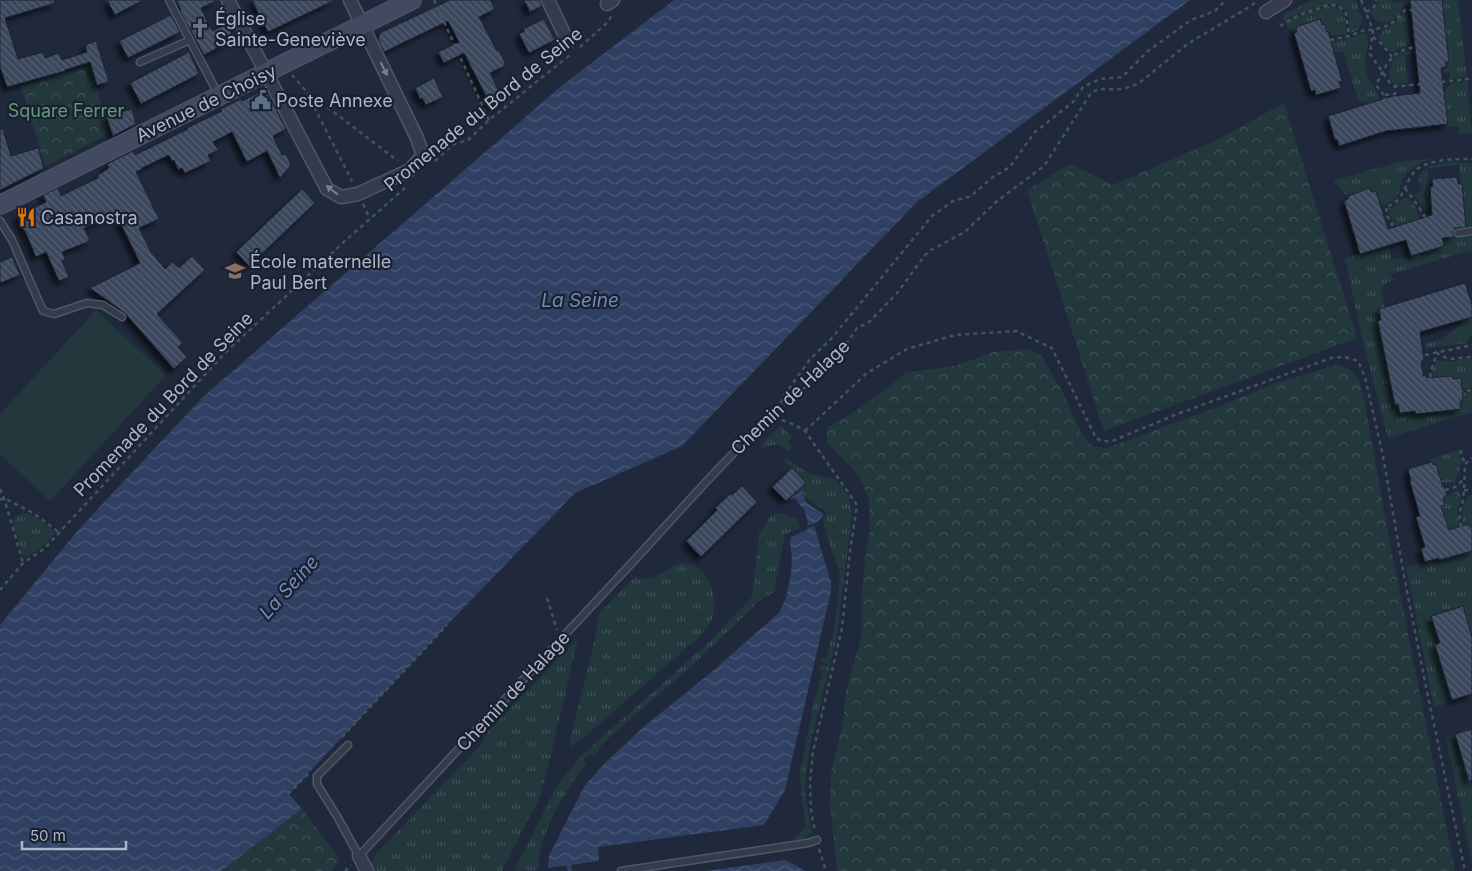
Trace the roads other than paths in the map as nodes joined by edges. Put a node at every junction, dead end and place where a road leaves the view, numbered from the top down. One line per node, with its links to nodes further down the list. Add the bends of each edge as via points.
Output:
1 (169, 0): 9 (lane)
2 (228, 0): 12 (street)
3 (350, 0): 8 (street)
4 (412, 0): 8 (main road, Avenue de Choisy)
5 (548, 0): 10 (street)
6 (1285, 0): 7 (street)
7 (1266, 12)
8 (362, 26): 12 (main road, Avenue de Choisy); 12 (street, one-way to 12, via 423,155 410,170 358,194 341,197 327,189)
9 (190, 40): 11 (lane); 13 (lane)
10 (573, 47)
11 (140, 62)
12 (266, 73): 13 (main road, Avenue de Choisy)
13 (219, 96): 14 (main road, Avenue de Choisy)
14 (0, 205)
15 (0, 221): 18 (lane, via 12,240 43,311 54,314 87,303 103,305)
16 (1472, 231): 17 (lane)
17 (1458, 233)
18 (122, 317)
19 (777, 411): 22 (lane, Chemin de Halage, via 713,473)
20 (348, 745): 22 (lane, via 317,776 317,784)
21 (817, 840): 24 (lane, via 808,844)
22 (359, 856): 23 (street)
23 (367, 871)
24 (621, 871)

